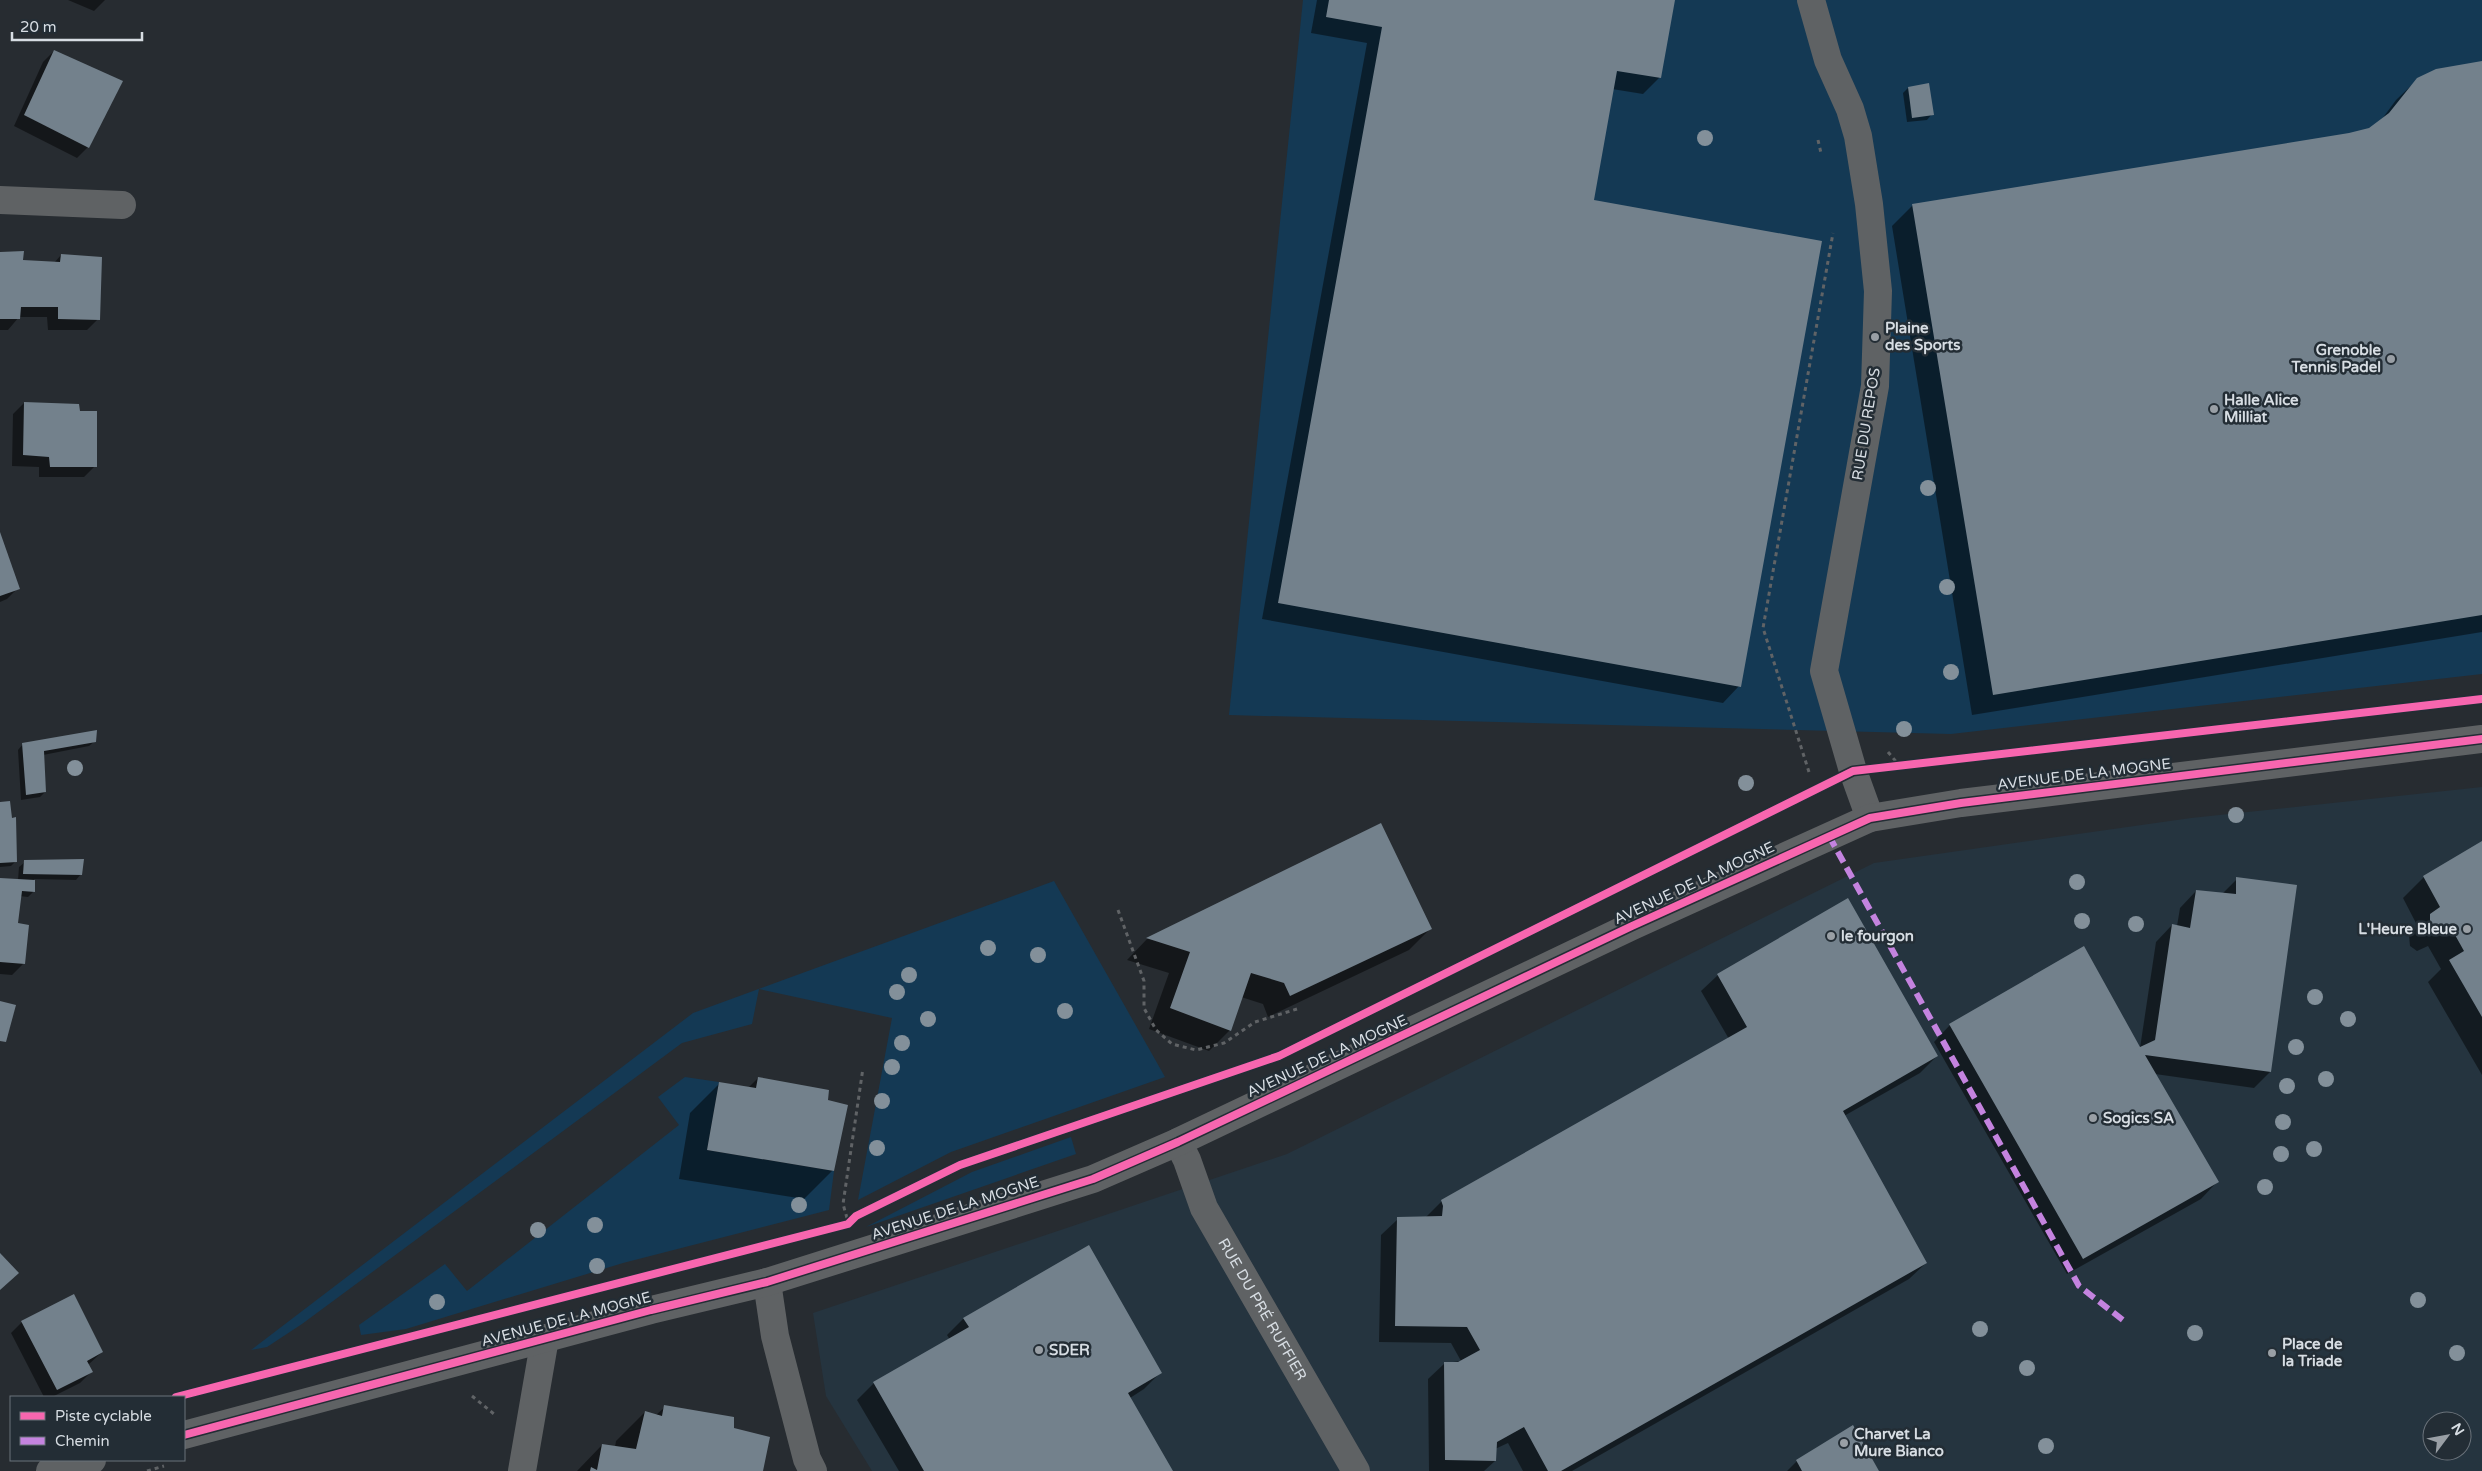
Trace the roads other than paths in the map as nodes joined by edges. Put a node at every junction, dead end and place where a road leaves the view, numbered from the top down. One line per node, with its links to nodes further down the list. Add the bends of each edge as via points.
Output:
1 (1811, 0): 5 (street, RUE DU REPOS, via 1828,60 1858,136 1878,291 1875,386 1824,672)
2 (0, 200): 3 (street)
3 (122, 205)
4 (2482, 739): 5 (street, AVENUE DE LA MOGNE, via 1961,802)
5 (1870, 818): 6 (street, AVENUE DE LA MOGNE, via 1624,930)
6 (1178, 1142): 7 (street, AVENUE DE LA MOGNE, via 1093,1179); 14 (street, RUE DU PRÉ RUFFIER, via 1204,1208)
7 (766, 1282): 8 (street, AVENUE DE LA MOGNE); 13 (street, via 775,1336 806,1459)
8 (545, 1338): 9 (street, AVENUE DE LA MOGNE); 12 (street)
9 (185, 1435)
10 (88, 1461): 11 (street)
11 (50, 1471)
12 (522, 1471)
13 (813, 1471)
14 (1356, 1471)

